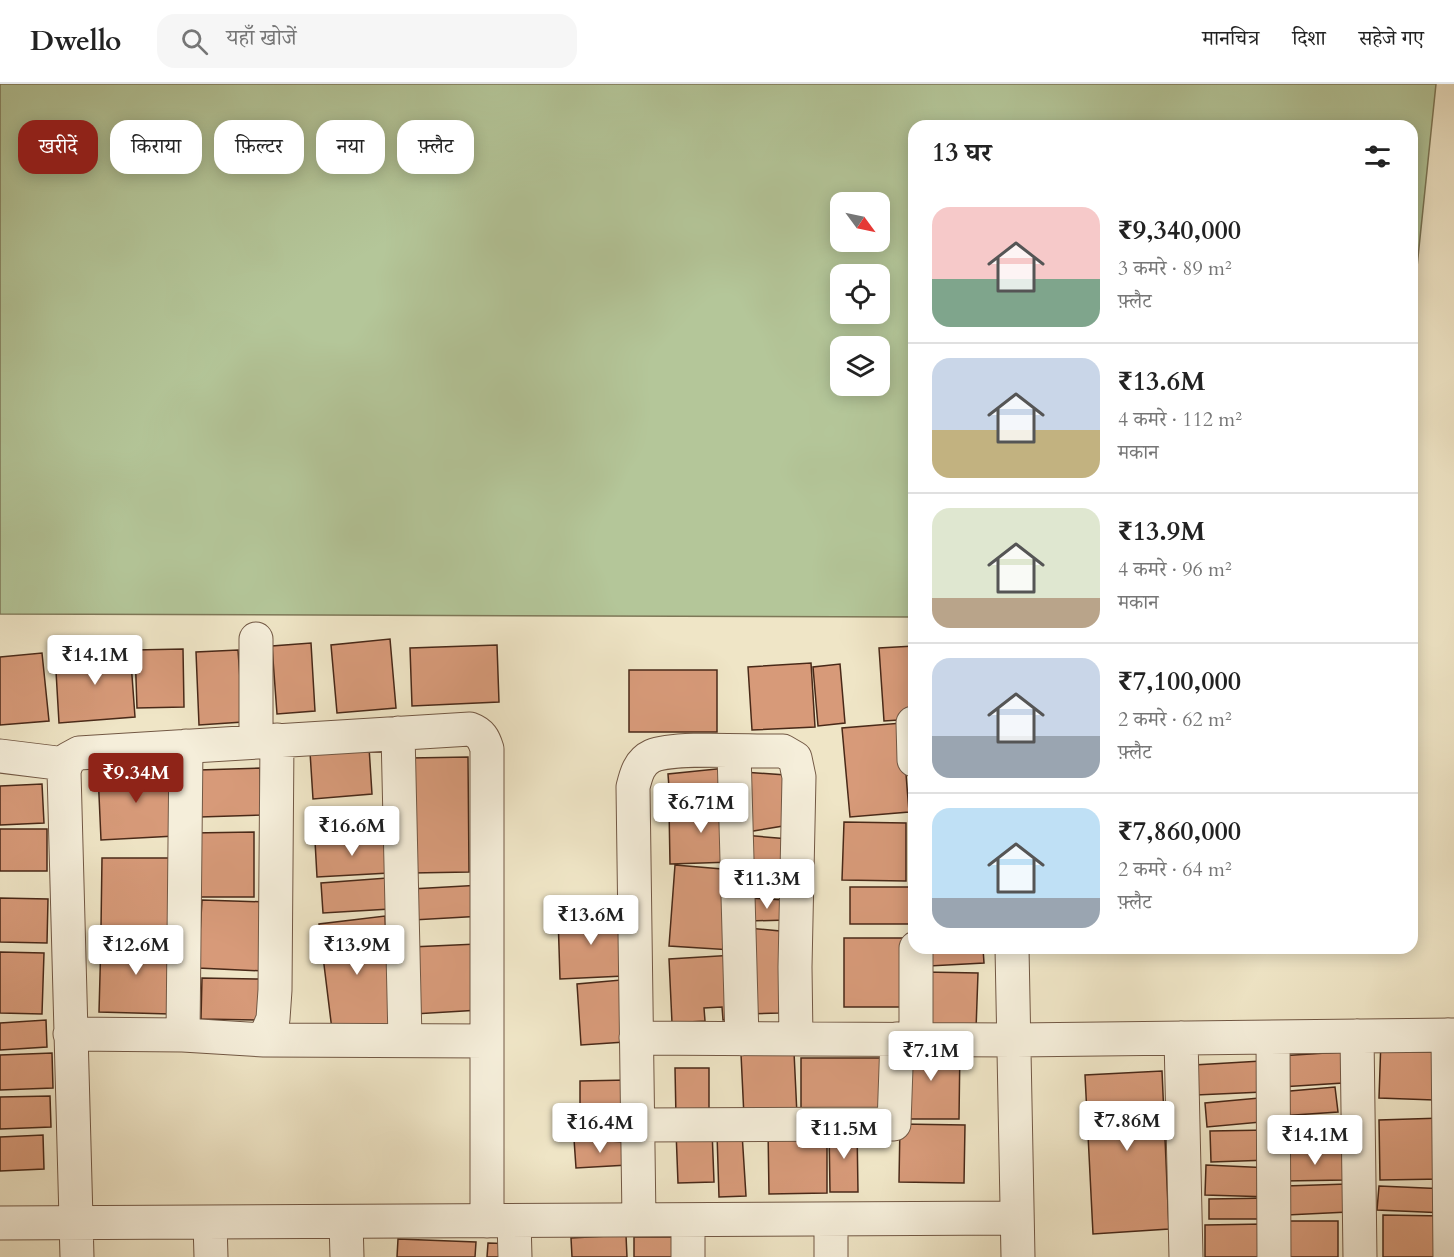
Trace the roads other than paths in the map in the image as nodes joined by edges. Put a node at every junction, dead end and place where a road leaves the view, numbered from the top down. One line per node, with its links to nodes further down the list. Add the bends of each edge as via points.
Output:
1 (256, 639): 3 (street)
2 (398, 733): 3 (street); 20 (street); 23 (street, via 470,729 478,731 487,749)
3 (266, 741): 4 (street); 19 (street, via 274,1002 273,1019)
4 (186, 746): 7 (street, via 79,753); 11 (street)
5 (734, 752): 15 (street, via 669,752 650,757 637,769 633,787); 17 (street); 18 (street, via 783,751 798,764)
6 (0, 756): 7 (street)
7 (65, 764): 10 (street)
8 (915, 954): 21 (street)
9 (1012, 954): 22 (street)
10 (70, 1034): 11 (street); 33 (street)
11 (183, 1035): 19 (street)
12 (1451, 1035): 13 (street); 44 (street)
13 (1357, 1036): 14 (street); 43 (street)
14 (1273, 1037): 16 (street); 42 (street)
15 (636, 1038): 17 (street); 24 (street)
16 (1181, 1038): 22 (street); 41 (street)
17 (742, 1039): 18 (street)
18 (796, 1039): 21 (street)
19 (264, 1040): 20 (street)
20 (405, 1040): 23 (street)
21 (907, 1040): 22 (street); 24 (street, via 894,1124)
22 (1014, 1040): 25 (street)
23 (487, 1041): 29 (street)
24 (638, 1125): 27 (street)
25 (1017, 1218): 26 (street); 40 (street)
26 (831, 1219): 28 (street); 39 (street)
27 (639, 1220): 28 (street); 29 (street)
28 (688, 1220): 38 (street)
29 (500, 1221): 30 (street); 37 (street)
30 (346, 1222): 32 (street); 36 (street)
31 (0, 1223): 33 (street)
32 (210, 1223): 33 (street); 35 (street)
33 (75, 1224): 34 (street)
34 (77, 1257)
35 (211, 1257)
36 (347, 1257)
37 (515, 1257)
38 (688, 1257)
39 (831, 1257)
40 (1018, 1257)
41 (1186, 1257)
42 (1274, 1257)
43 (1360, 1257)
44 (1450, 1257)

